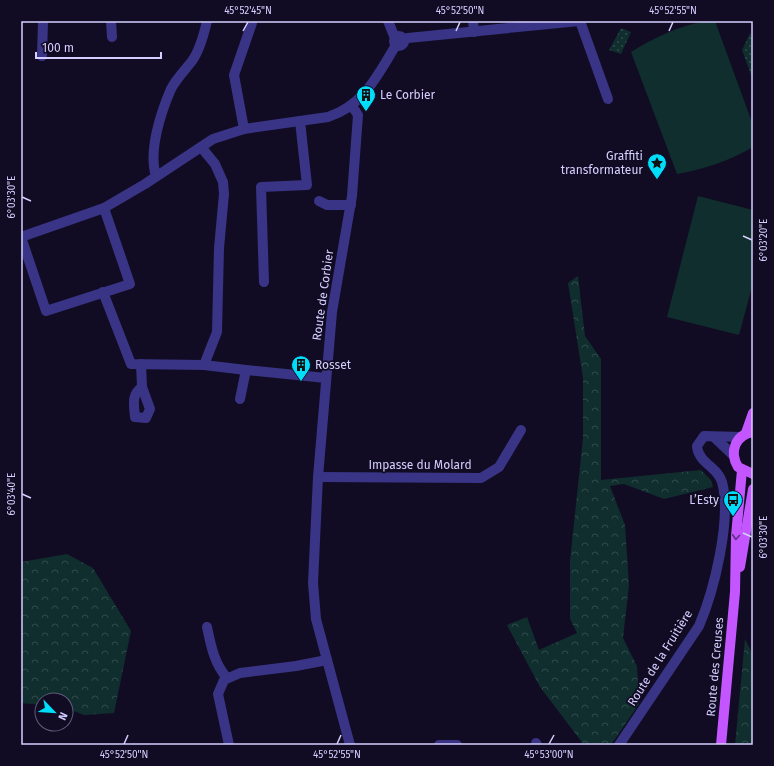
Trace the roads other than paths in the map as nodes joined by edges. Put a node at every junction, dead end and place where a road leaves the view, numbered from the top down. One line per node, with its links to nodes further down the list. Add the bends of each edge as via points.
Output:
1 (43, 21): 11 (street)
2 (111, 21): 9 (street)
3 (207, 21): 17 (street, via 204,36 193,60 172,87 163,111 152,156)
4 (388, 21): 10 (street)
5 (473, 21): 8 (street)
6 (580, 21): 8 (street); 12 (street)
7 (252, 23): 15 (street, via 234,75)
8 (474, 32): 10 (street)
9 (112, 37)
10 (398, 41): 13 (street, via 368,90)
11 (42, 56)
12 (608, 99)
13 (352, 106): 14 (street, via 328,117); 19 (street, Route de Corbier, via 358,115)
14 (300, 121): 15 (street); 22 (street, via 307,185 261,187)
15 (244, 129): 16 (street, via 224,134)
16 (201, 146): 17 (street); 25 (street, via 223,182 217,332)
17 (156, 176): 20 (street)
18 (319, 201): 19 (street, via 327,205)
19 (351, 206): 27 (street, Route de Corbier, via 332,312)
20 (104, 208): 21 (street); 23 (street, via 130,284)
21 (21, 237): 23 (street, via 46,311)
22 (264, 282)
23 (103, 292): 24 (street, via 131,364)
24 (141, 364): 25 (street); 28 (street)
25 (204, 365): 26 (street)
26 (246, 370): 27 (street); 29 (street)
27 (326, 378): 37 (street, Route de Corbier)
28 (142, 387)
29 (240, 399)
30 (753, 413): 32 (main road)
31 (521, 430): 37 (street, Impasse du Molard, via 499,467 481,478)
32 (747, 434): 33 (street, Route de la Fruitière); 34 (main road, via 734,446)
33 (714, 437): 34 (street); 47 (street, Route de la Fruitière, via 704,436 697,446 697,452 702,460 722,482 724,495 724,536 704,615)
34 (733, 455): 35 (main road)
35 (742, 470): 36 (main road); 39 (main road, Route des Creuses, one-way to 39, via 736,536)
36 (753, 474)
37 (318, 477): 41 (street, Route de Corbier, via 312,584 316,619)
38 (753, 489): 39 (main road, Route des Creuses)
39 (735, 592): 48 (main road, Route des Creuses)
40 (207, 627): 42 (street, via 213,653)
41 (327, 660): 42 (street, via 240,673); 44 (street, Route de Corbier)
42 (227, 678): 43 (street, via 218,694)
43 (229, 745)
44 (350, 745)
45 (439, 745): 46 (street)
46 (457, 745)
47 (619, 745)
48 (721, 745)

